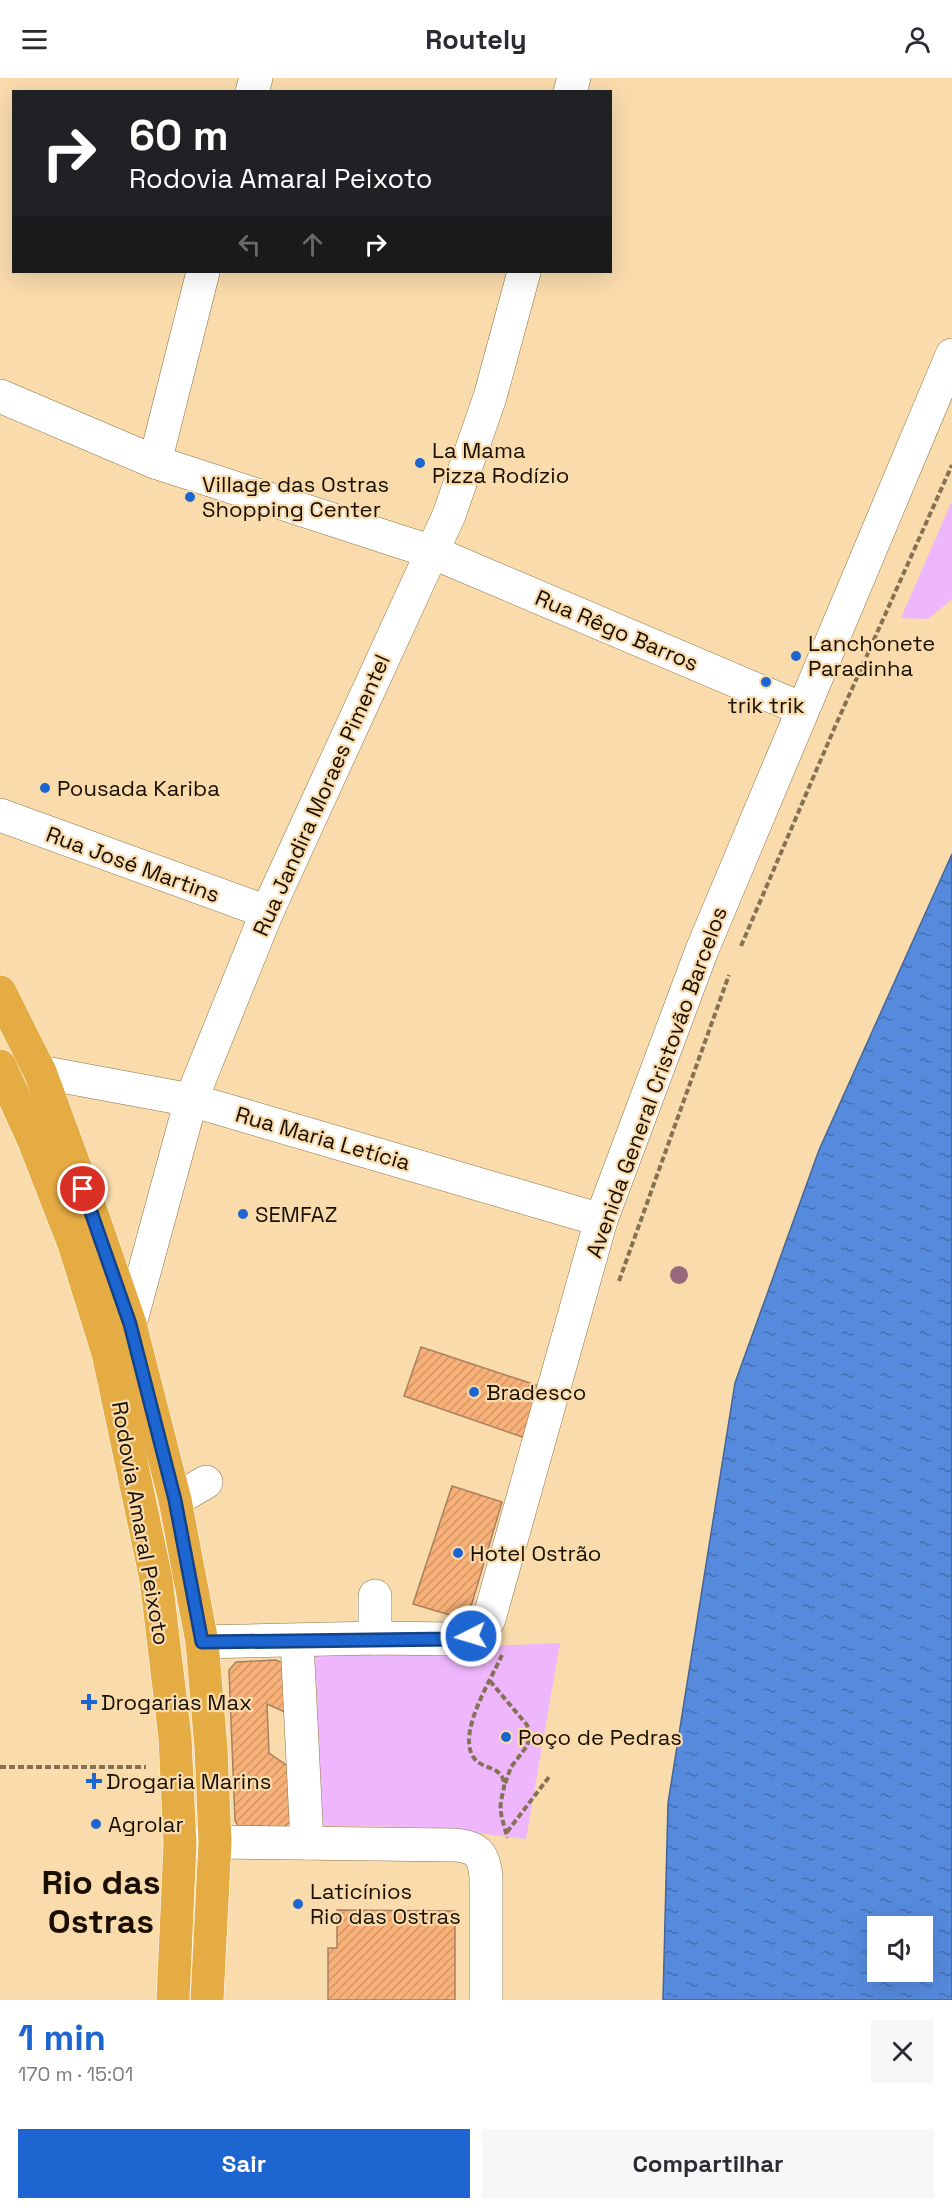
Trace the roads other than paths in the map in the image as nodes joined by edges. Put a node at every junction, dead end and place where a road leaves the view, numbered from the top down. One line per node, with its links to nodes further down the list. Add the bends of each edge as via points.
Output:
1 (202, 273): 5 (street)
2 (524, 273): 6 (street, Rua Jandira Moraes Pimentel, via 468,465)
3 (952, 355): 7 (street, Avenida General Cristovão Barcelos)
4 (0, 396): 5 (street)
5 (155, 462): 6 (street, Rua Rêgo Barros)
6 (432, 552): 7 (street, Rua Rêgo Barros); 9 (street, Rua Jandira Moraes Pimentel)
7 (802, 709): 14 (street, Avenida General Cristovão Barcelos, via 702,950)
8 (0, 815): 9 (street, Rua José Martins)
9 (267, 912): 13 (street, Rua Jandira Moraes Pimentel)
10 (0, 992): 12 (highway, Rodovia Amaral Peixoto)
11 (0, 1066): 24 (highway, Rodovia Amaral Peixoto, via 74,1244 108,1353 156,1579 175,1738)
12 (40, 1072): 13 (street, Rua Maria Letícia); 15 (highway, Rodovia Amaral Peixoto)
13 (191, 1100): 14 (street, Rua Maria Letícia); 15 (street, Rua Jandira Moraes Pimentel)
14 (601, 1220): 19 (street, Avenida General Cristovão Barcelos, via 489,1619 482,1631 471,1636)
15 (130, 1324): 17 (highway, Rodovia Amaral Peixoto)
16 (206, 1482): 17 (street)
17 (175, 1500): 21 (highway, Rodovia Amaral Peixoto)
18 (375, 1596): 19 (street)
19 (375, 1638): 20 (street, Avenida General Cristovão Barcelos)
20 (297, 1641): 21 (street, Avenida General Cristovão Barcelos); 23 (street)
21 (202, 1642): 22 (highway, Rodovia Amaral Peixoto)
22 (215, 1842): 23 (street); 24 (street); 26 (highway, Rodovia Amaral Peixoto)
23 (308, 1843): 27 (street, via 465,1845 478,1851 485,1863 486,1877)
24 (180, 1844): 25 (highway, Rodovia Amaral Peixoto)
25 (173, 2000)
26 (207, 2000)
27 (486, 2000)

